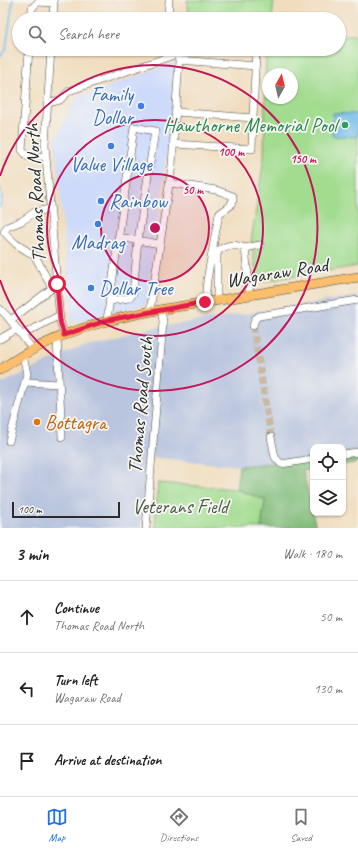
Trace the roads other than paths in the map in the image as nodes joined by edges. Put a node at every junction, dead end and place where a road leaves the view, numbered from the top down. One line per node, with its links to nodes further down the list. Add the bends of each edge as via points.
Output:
1 (168, 0): 5 (street)
2 (54, 1): 3 (street, via 38,2); 4 (street)
3 (32, 12)
4 (53, 12)
5 (168, 12)
6 (29, 56): 17 (street, via 22,150 28,157)
7 (51, 56): 13 (street, Thomas Road North)
8 (170, 56): 13 (street, via 69,91 60,100)
9 (176, 56): 14 (street)
10 (189, 56): 12 (street)
11 (256, 56): 12 (street)
12 (256, 66): 15 (street)
13 (48, 103): 17 (street, Thomas Road North)
14 (176, 112): 15 (street); 16 (street)
15 (253, 118): 16 (street, via 252,149)
16 (174, 144): 18 (street)
17 (46, 156): 19 (street, Thomas Road North)
18 (170, 183): 22 (street); 31 (street, via 216,190 233,196 230,206 219,214 206,282)
19 (50, 209): 26 (street, Thomas Road North); 26 (street, via 35,212 7,227 4,232 16,244 35,256)
20 (118, 237): 21 (street); 21 (street, via 134,127 155,131); 30 (street)
21 (138, 240): 22 (street); 30 (street, via 133,294 129,298)
22 (160, 244): 34 (street)
23 (260, 245): 24 (street)
24 (245, 248): 27 (street); 28 (street, via 237,244 219,250)
25 (358, 277): 27 (main road, Wagaraw Road)
26 (55, 286): 35 (street, Thomas Road North); 36 (street)
27 (250, 295): 28 (main road, Wagaraw Road)
28 (217, 300): 31 (main road, Wagaraw Road)
29 (358, 300): 38 (street, via 259,316 255,319)
30 (109, 301): 37 (street)
31 (205, 302): 33 (main road, Wagaraw Road)
32 (0, 309): 36 (street)
33 (161, 309): 34 (main road, Wagaraw Road); 53 (street, Thomas Road South, via 163,322)
34 (150, 311): 37 (main road, Wagaraw Road)
35 (60, 315): 39 (street); 40 (street, Thomas Road North)
36 (11, 320): 39 (street)
37 (107, 320): 40 (main road, Wagaraw Road)
38 (254, 326)
39 (19, 332): 41 (street); 42 (street)
40 (60, 336): 42 (main road, Wagaraw Road); 46 (street, Thomas Road North)
41 (0, 340)
42 (33, 350): 43 (main road, Wagaraw Road)
43 (23, 355): 44 (main road, Wagaraw Road); 45 (street, via 27,374)
44 (0, 370)
45 (25, 382): 46 (street); 49 (street)
46 (59, 384): 47 (street, Thomas Road North)
47 (62, 436)
48 (271, 437): 52 (street, via 275,457 281,464)
49 (9, 441)
50 (358, 452): 51 (street)
51 (346, 454)
52 (310, 459)
53 (146, 528)

